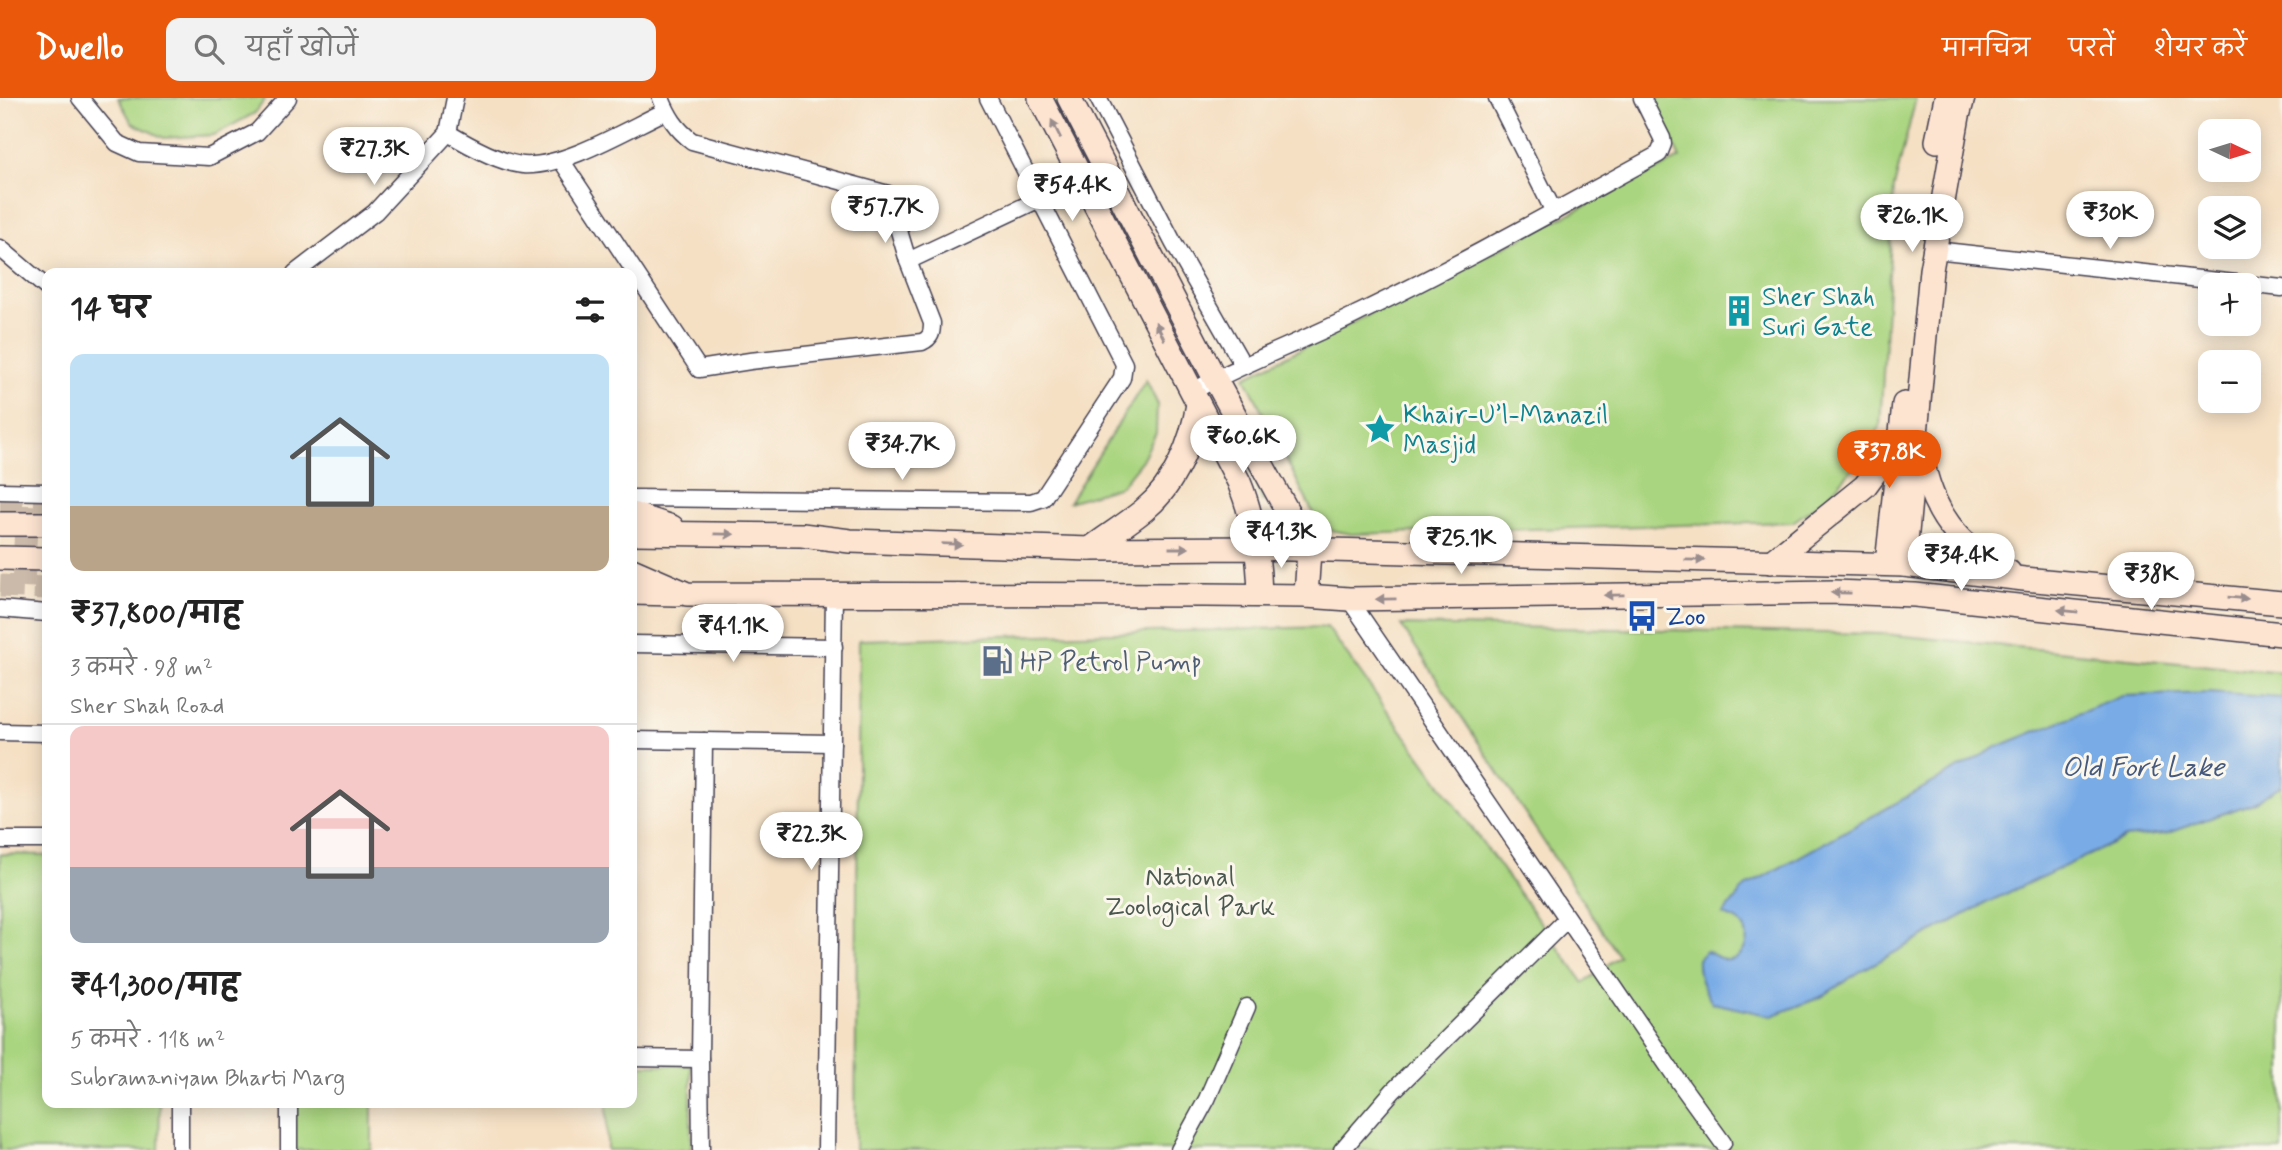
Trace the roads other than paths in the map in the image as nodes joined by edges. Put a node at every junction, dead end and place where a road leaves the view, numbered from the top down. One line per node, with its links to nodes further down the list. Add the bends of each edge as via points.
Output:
1 (80, 98): 2 (street, via 117,143 139,153 209,157 257,132)
2 (288, 98)
3 (455, 98): 13 (street)
4 (988, 98): 16 (street)
5 (1040, 98): 15 (main road, one-way to 5)
6 (1069, 98): 27 (main road)
7 (1098, 98): 26 (street)
8 (1497, 98): 17 (street)
9 (1642, 98): 17 (street, via 1662,138 1659,153)
10 (1946, 98): 30 (main road, via 1916,262)
11 (1963, 98): 19 (main road)
12 (664, 104): 14 (street); 20 (street, via 678,131 692,141 884,191 891,197)
13 (448, 133): 14 (street, via 477,150 523,165); 21 (street, via 375,212)
14 (561, 160): 22 (street)
15 (1082, 178): 16 (street); 28 (main road, one-way to 15)
16 (1039, 199): 20 (street); 33 (street, via 1124,371 1039,501)
17 (1554, 212): 26 (street, via 1358,314)
18 (1, 250): 24 (street)
19 (1934, 250): 25 (street); 29 (main road)
20 (908, 261): 23 (street, via 932,323 928,339 699,369)
21 (302, 268)
22 (632, 268)
23 (637, 275)
24 (42, 284)
25 (2282, 288)
26 (1243, 365): 27 (street)
27 (1215, 379): 28 (street); 42 (main road)
28 (1195, 398): 40 (main road, via 1248,502); 41 (main road, via 1193,435 1165,487 1146,509)
29 (1918, 420): 37 (main road); 48 (main road, via 1925,478 1952,530 1973,551)
30 (1900, 438): 37 (main road); 45 (main road, via 1865,486)
31 (0, 491): 32 (street)
32 (42, 492)
33 (637, 498)
34 (637, 516): 39 (main road)
35 (0, 524): 36 (main road)
36 (42, 524)
37 (1899, 530): 46 (main road)
38 (637, 533): 39 (main road)
39 (694, 534): 41 (main road, one-way to 41)
40 (1257, 548): 41 (main road, one-way to 40); 42 (main road); 52 (main road)
41 (1090, 549)
42 (1309, 551): 45 (main road, one-way to 45); 53 (main road)
43 (0, 558): 44 (main road)
44 (42, 559)
45 (1770, 562): 46 (main road)
46 (1896, 565): 48 (main road)
47 (637, 572): 50 (main road)
48 (2024, 579): 55 (main road, one-way to 55)
49 (637, 593): 50 (main road)
50 (687, 594): 51 (main road)
51 (834, 595): 52 (main road); 60 (street)
52 (1260, 595): 53 (main road)
53 (1306, 596): 54 (main road)
54 (1349, 599): 58 (main road, one-way to 54, via 1915,595 1834,592); 68 (street)
55 (2282, 603)
56 (0, 609): 57 (street)
57 (42, 613)
58 (2282, 634)
59 (637, 644): 60 (street)
60 (834, 647): 65 (street)
61 (0, 732): 62 (street)
62 (42, 733)
63 (637, 740): 64 (street)
64 (704, 741): 65 (street); 71 (street)
65 (832, 743): 78 (street)
66 (42, 839): 67 (street)
67 (0, 840)
68 (1567, 919): 74 (street); 80 (street, via 1393,1091)
69 (1247, 1007): 79 (street)
70 (637, 1058): 71 (street)
71 (700, 1059): 77 (street)
72 (180, 1108): 75 (street)
73 (289, 1108): 76 (street)
74 (1723, 1143)
75 (180, 1150)
76 (289, 1150)
77 (701, 1150)
78 (826, 1150)
79 (1179, 1150)
80 (1342, 1150)

